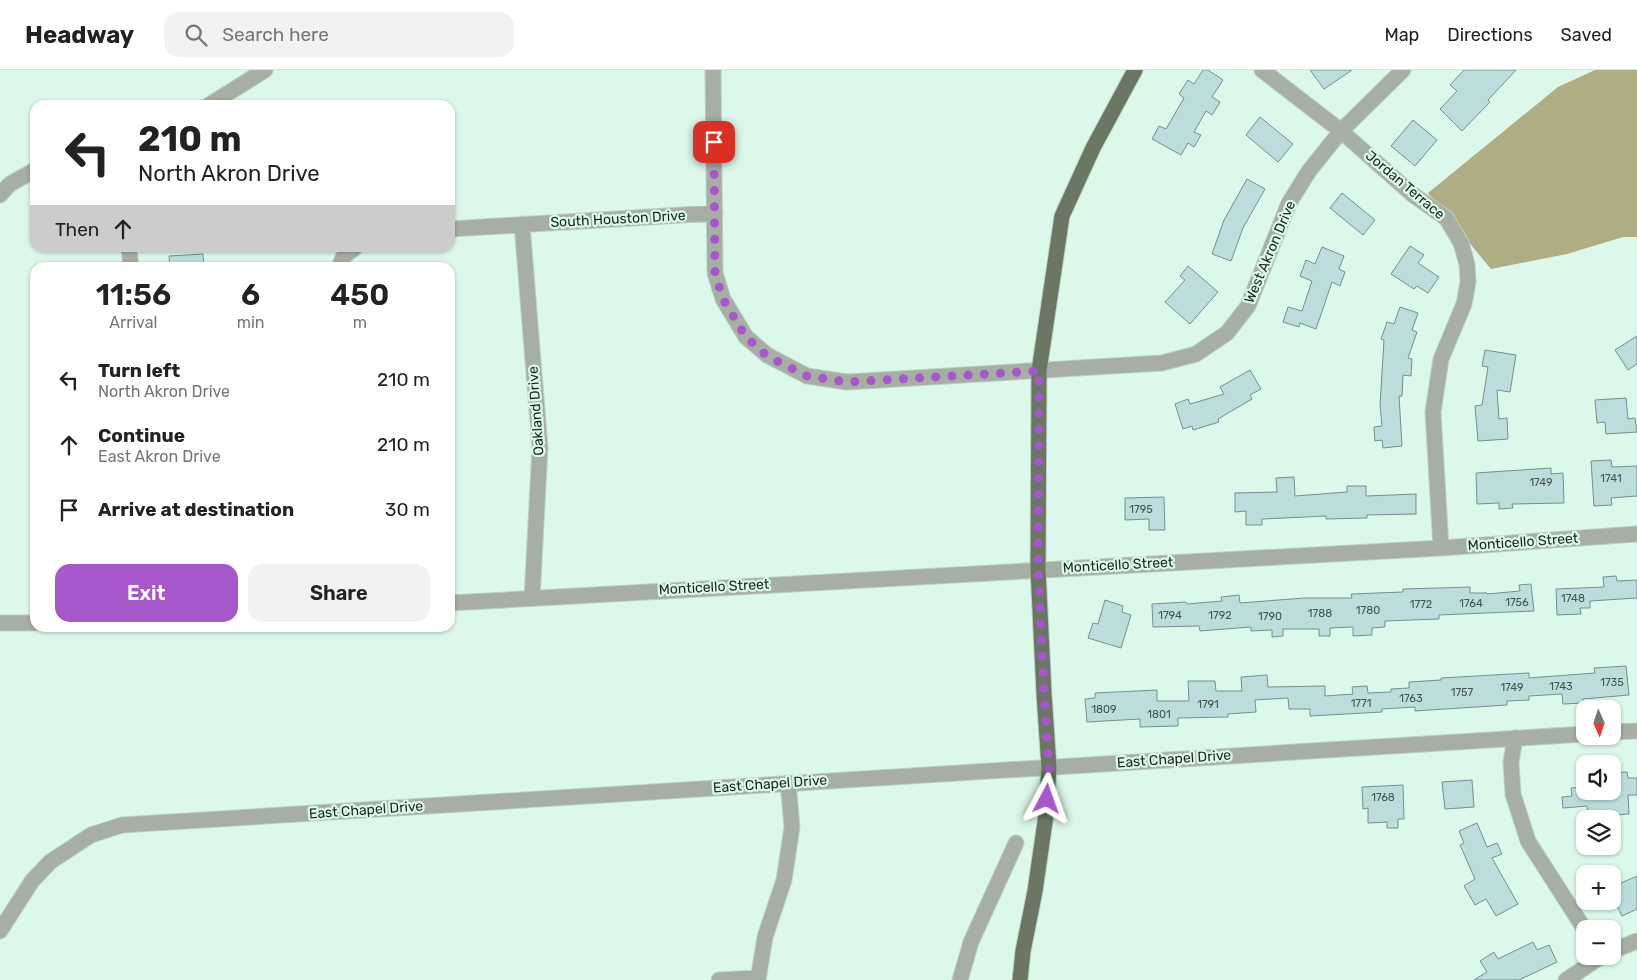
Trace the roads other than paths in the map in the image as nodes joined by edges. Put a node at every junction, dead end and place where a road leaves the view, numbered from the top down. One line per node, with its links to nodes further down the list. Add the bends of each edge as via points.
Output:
1 (265, 70): 6 (street)
2 (713, 70): 10 (street, West Akron Drive)
3 (1136, 70): 15 (main road, via 1093,148 1062,216)
4 (1262, 70): 7 (street, Jordan Terrace)
5 (1404, 70): 7 (street, West Akron Drive)
6 (216, 100)
7 (1341, 131): 15 (street, West Akron Drive, via 1309,171 1289,203 1248,306 1227,333 1196,354 1162,363); 17 (street, Jordan Terrace, via 1412,194 1446,218 1461,243 1467,264 1464,304 1441,359 1433,412)
8 (30, 173): 9 (street, via 10,184)
9 (0, 195)
10 (715, 213): 11 (street, South Houston Drive); 15 (street, West Akron Drive, via 715,273 723,299 746,337 767,356 807,376 847,382)
11 (522, 224): 12 (street, South Houston Drive); 19 (street, Oakland Drive, via 540,448)
12 (455, 229)
13 (350, 252): 14 (street)
14 (341, 262)
15 (1039, 371): 18 (main road)
16 (1637, 534): 17 (street, Monticello Street)
17 (1441, 548): 18 (street, Monticello Street)
18 (1038, 569): 19 (street, Monticello Street); 27 (main road)
19 (532, 598): 20 (street, Monticello Street)
20 (455, 602)
21 (0, 623): 22 (street)
22 (30, 623)
23 (1637, 730): 24 (street)
24 (1621, 731)
25 (1576, 735): 26 (street, East Chapel Drive)
26 (1515, 738): 27 (street, East Chapel Drive); 30 (street, via 1511,762 1513,794 1528,842)
27 (1049, 767): 28 (street, East Chapel Drive); 38 (main road, via 1046,815)
28 (788, 783): 31 (street, East Chapel Drive, via 122,825 91,835 50,862 32,881); 35 (street, via 792,827 788,854 784,880 765,937)
29 (1016, 843): 37 (street, via 971,942)
30 (1579, 920)
31 (0, 931)
32 (1637, 940): 33 (street)
33 (1621, 947)
34 (1588, 965): 39 (street)
35 (758, 979): 36 (street)
36 (720, 980)
37 (960, 980)
38 (1020, 980)
39 (1566, 980)

